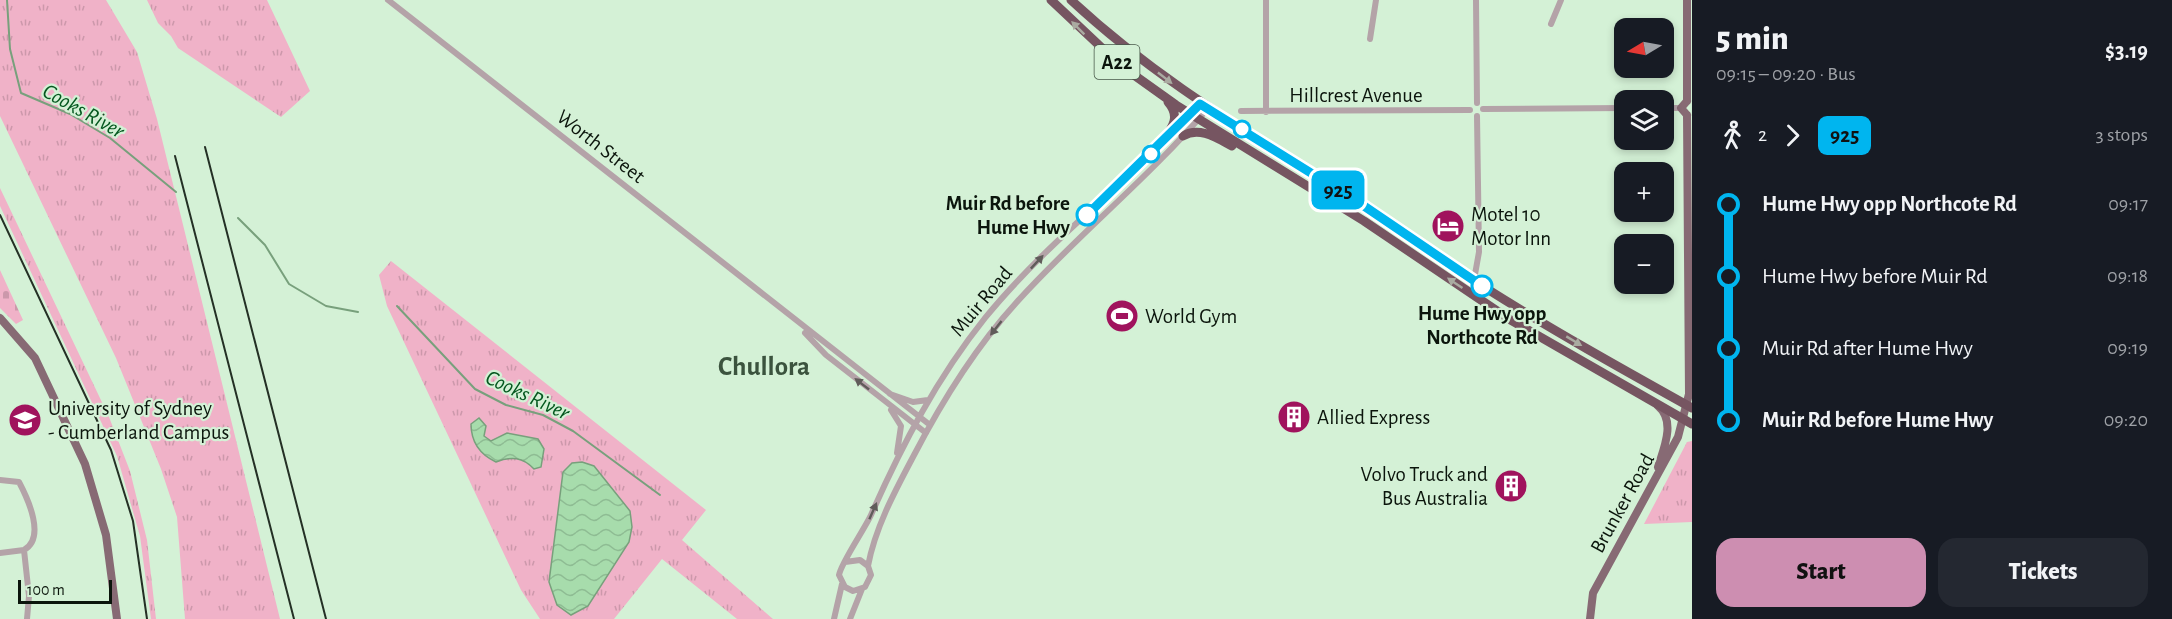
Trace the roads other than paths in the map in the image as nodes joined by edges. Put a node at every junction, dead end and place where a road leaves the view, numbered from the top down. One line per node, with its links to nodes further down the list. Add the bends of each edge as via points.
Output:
1 (388, 0): 29 (street, Worth Street)
2 (1051, 0): 12 (highway, A22, one-way to 2, via 1120,65)
3 (1071, 0): 15 (highway, A22, one-way to 15)
4 (1266, 0): 20 (street)
5 (1376, 0): 11 (street)
6 (1476, 0): 13 (street)
7 (1561, 0): 10 (street)
8 (1687, 0): 9 (main road)
9 (1689, 23): 14 (main road)
10 (1551, 24)
11 (1370, 39)
12 (1156, 91): 23 (highway, A22); 25 (highway, via 1176,116)
13 (1477, 104): 17 (street); 18 (street)
14 (1687, 104): 21 (main road)
15 (1204, 106): 23 (street, Muir Road); 27 (highway, A22)
16 (1614, 108): 18 (street)
17 (1470, 110): 20 (street, Hillcrest Avenue); 22 (street)
18 (1483, 110): 22 (street)
19 (1241, 111): 20 (street, Hillcrest Avenue)
20 (1266, 112)
21 (1690, 114): 34 (main road, Brunker Road)
22 (1477, 116): 27 (street, via 1479,252)
23 (1195, 117): 24 (street, Muir Road); 25 (street, Muir Road); 26 (highway, A22)
24 (1183, 136): 26 (highway, via 1201,132); 38 (street, Muir Road, one-way to 38, via 1015,304)
25 (1159, 146): 32 (street, Muir Road, one-way to 25, via 999,302 1048,250)
26 (1265, 159): 33 (highway, A22, one-way to 26, via 1509,319)
27 (1474, 280): 34 (highway, A22, one-way to 34)
28 (0, 318): 50 (main road, via 35,358 85,465 106,535)
29 (792, 320): 30 (street, Worth Street); 31 (street, Worth Street, one-way to 29, via 826,355)
30 (884, 392): 32 (street, via 913,402); 35 (street, Worth Street)
31 (882, 400): 37 (street, Worth Street); 40 (street, via 900,425)
32 (928, 400): 35 (street, Muir Road)
33 (1656, 404): 36 (highway, A22); 42 (main road, via 1667,417 1668,427)
34 (1689, 407): 36 (main road, Brunker Road)
35 (919, 418): 37 (street, Muir Road); 38 (street, Worth Street)
36 (1688, 421): 42 (main road, Brunker Road)
37 (915, 425): 39 (street, Worth Street); 40 (street, Muir Road)
38 (930, 425): 39 (street, Muir Road)
39 (926, 432): 46 (street, Muir Road, via 888,508)
40 (894, 462): 45 (street, Muir Road, one-way to 40, via 862,535)
41 (0, 480): 43 (street, via 19,482 26,499 36,535)
42 (1653, 484): 53 (main road, Brunker Road, via 1593,593)
43 (24, 550): 44 (street); 49 (street)
44 (0, 553)
45 (845, 562): 46 (street, via 860,560); 47 (street, via 840,571)
46 (868, 566): 48 (street, via 870,580)
47 (842, 584): 48 (street, via 853,591); 51 (street)
48 (862, 589): 52 (street)
49 (27, 619)
50 (117, 619)
51 (834, 619)
52 (850, 619)
53 (1590, 619)

